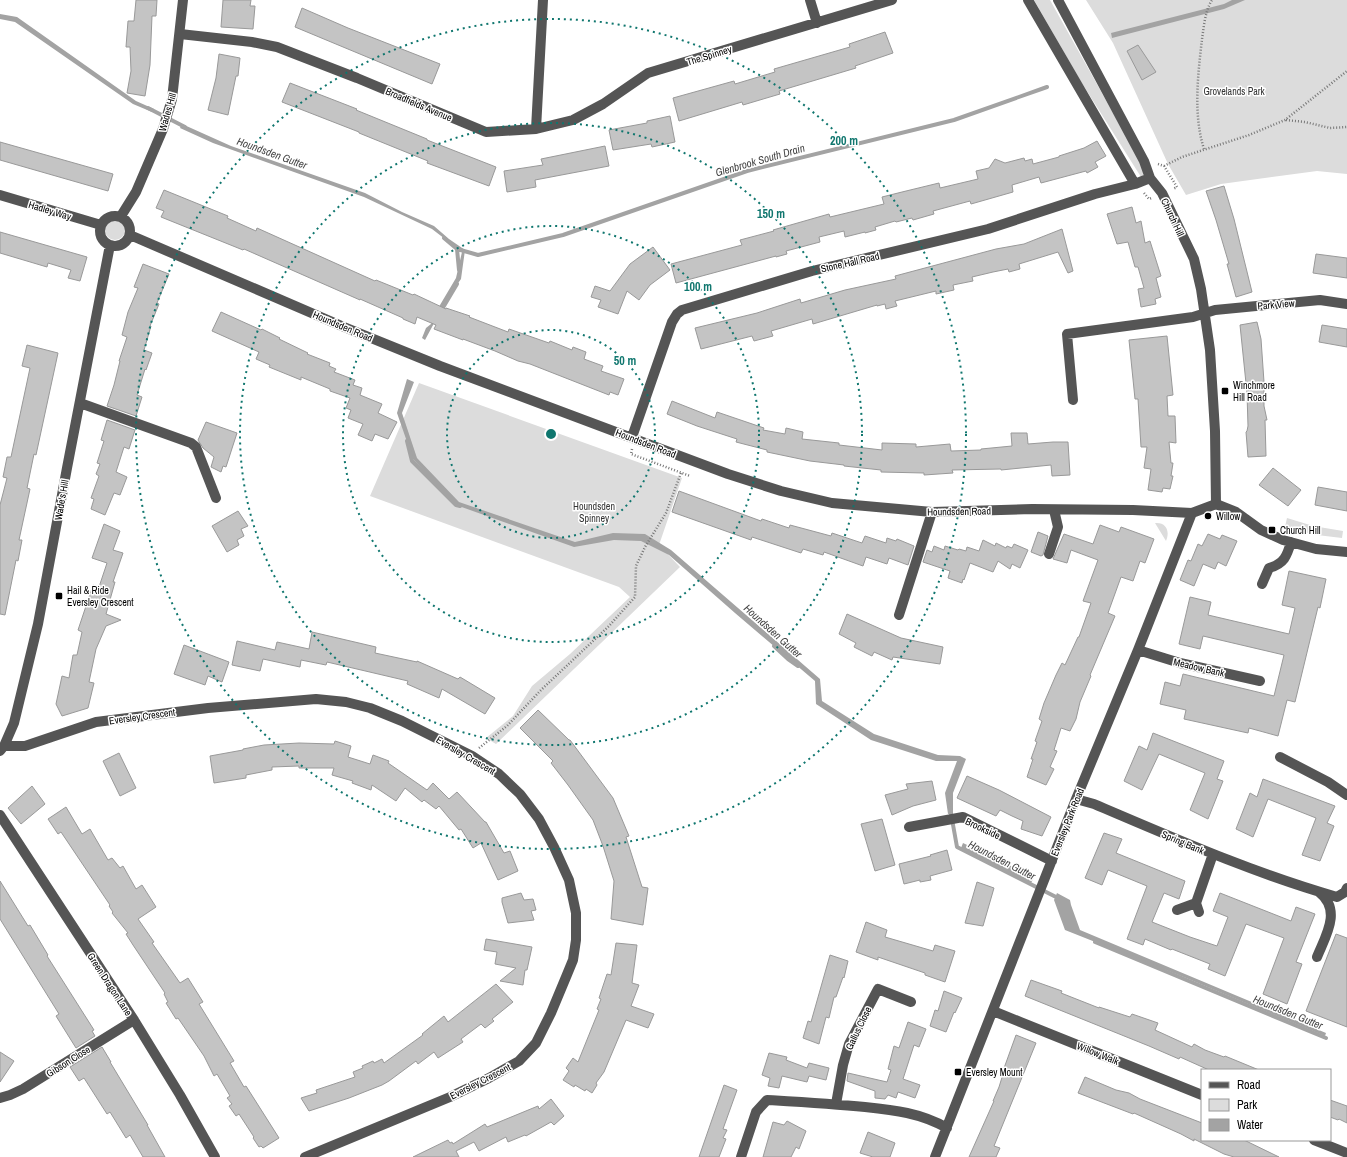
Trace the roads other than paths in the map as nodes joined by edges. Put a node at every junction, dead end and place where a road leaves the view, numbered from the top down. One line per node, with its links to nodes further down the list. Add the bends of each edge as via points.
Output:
1 (183, 0): 8 (street, Wades Hill)
2 (543, 0): 9 (street)
3 (810, 0): 7 (street)
4 (892, 0): 7 (street, The Spinney)
5 (1028, 0): 11 (street)
6 (1058, 0): 10 (street, Church Hill, via 1144,160)
7 (817, 23): 9 (street, The Spinney, via 648,73 603,104 574,120)
8 (180, 34): 9 (street, Broadfields Avenue, via 277,47 486,132); 13 (street, Wades Hill, via 172,99 163,129 136,192)
9 (536, 129)
10 (1150, 178): 11 (street, Stone Hall Road); 18 (street, Church Hill, via 1162,194 1194,259)
11 (1138, 187): 21 (street, Stone Hall Road, via 1095,194 988,229 812,271 682,310 672,322)
12 (0, 194): 14 (street, Hadley Way)
13 (121, 216): 14 (street, via 110,216); 15 (street, via 128,224)
14 (101, 225): 16 (street, via 101,237)
15 (130, 235): 16 (street, via 122,244); 21 (street, Houndsden Road, via 366,336)
16 (110, 246): 20 (street, Wade's Hill)
17 (1347, 304): 18 (street, Park View, via 1320,300)
18 (1204, 313): 19 (street, Park View, via 1193,317 1067,334); 23 (street, Church Hill, via 1210,350)
19 (1073, 400)
20 (80, 403): 22 (street, via 191,443 196,447); 34 (street, Wade's Hill, via 38,624 14,723)
21 (633, 441): 25 (street, Houndsden Road, via 781,491 832,503)
22 (216, 498)
23 (1216, 504): 26 (street); 27 (street, via 1236,512 1261,530)
24 (1054, 510): 25 (street, Houndsden Road); 26 (street, Houndsden Road); 29 (street, via 1058,527)
25 (932, 512): 31 (street)
26 (1192, 513): 32 (street, Eversley Park Road)
27 (1291, 542): 28 (street, via 1316,549); 30 (street, via 1283,562 1269,568)
28 (1347, 552)
29 (1049, 554)
30 (1262, 584)
31 (899, 615)
32 (1138, 650): 33 (street, Meadow Bank, via 1180,663); 37 (street, Eversley Park Road)
33 (1260, 681)
34 (2, 748): 56 (street, Eversley Crescent, via 25,746 96,722 208,708 316,699 346,702 402,720 472,756 499,774 520,794 539,819 569,880 576,913 576,940 573,960 536,1043 519,1061 450,1097)
35 (1280, 757): 36 (street)
36 (1347, 795)
37 (1076, 799): 40 (street, Spring Bank, via 1094,804); 41 (street, Eversley Park Road)
38 (0, 815): 48 (street, Green Dragon Lane)
39 (909, 827): 41 (street, Brookside, via 963,817)
40 (1214, 854): 43 (street, Spring Bank); 44 (street, via 1197,908)
41 (1052, 861): 47 (street, Eversley Park Road)
42 (1347, 888): 43 (street, Spring Bank, via 1337,897)
43 (1317, 891): 45 (street, via 1328,901 1331,919)
44 (1176, 910)
45 (1318, 957)
46 (911, 1002): 51 (street, Gallus Close, via 878,989 849,1044)
47 (993, 1011): 49 (street, Willow Walk); 52 (street, Eversley Park Road)
48 (134, 1020): 50 (street, Gibson Close, via 23,1089); 55 (street, Green Dragon Lane)
49 (1201, 1095)
50 (0, 1098)
51 (836, 1104): 52 (street, via 904,1112 930,1119); 57 (street, via 766,1100 756,1112)
52 (947, 1128): 58 (street, Eversley Park Road)
53 (1317, 1141): 54 (street)
54 (1347, 1153)
55 (215, 1157)
56 (305, 1157)
57 (741, 1157)
58 (935, 1157)

